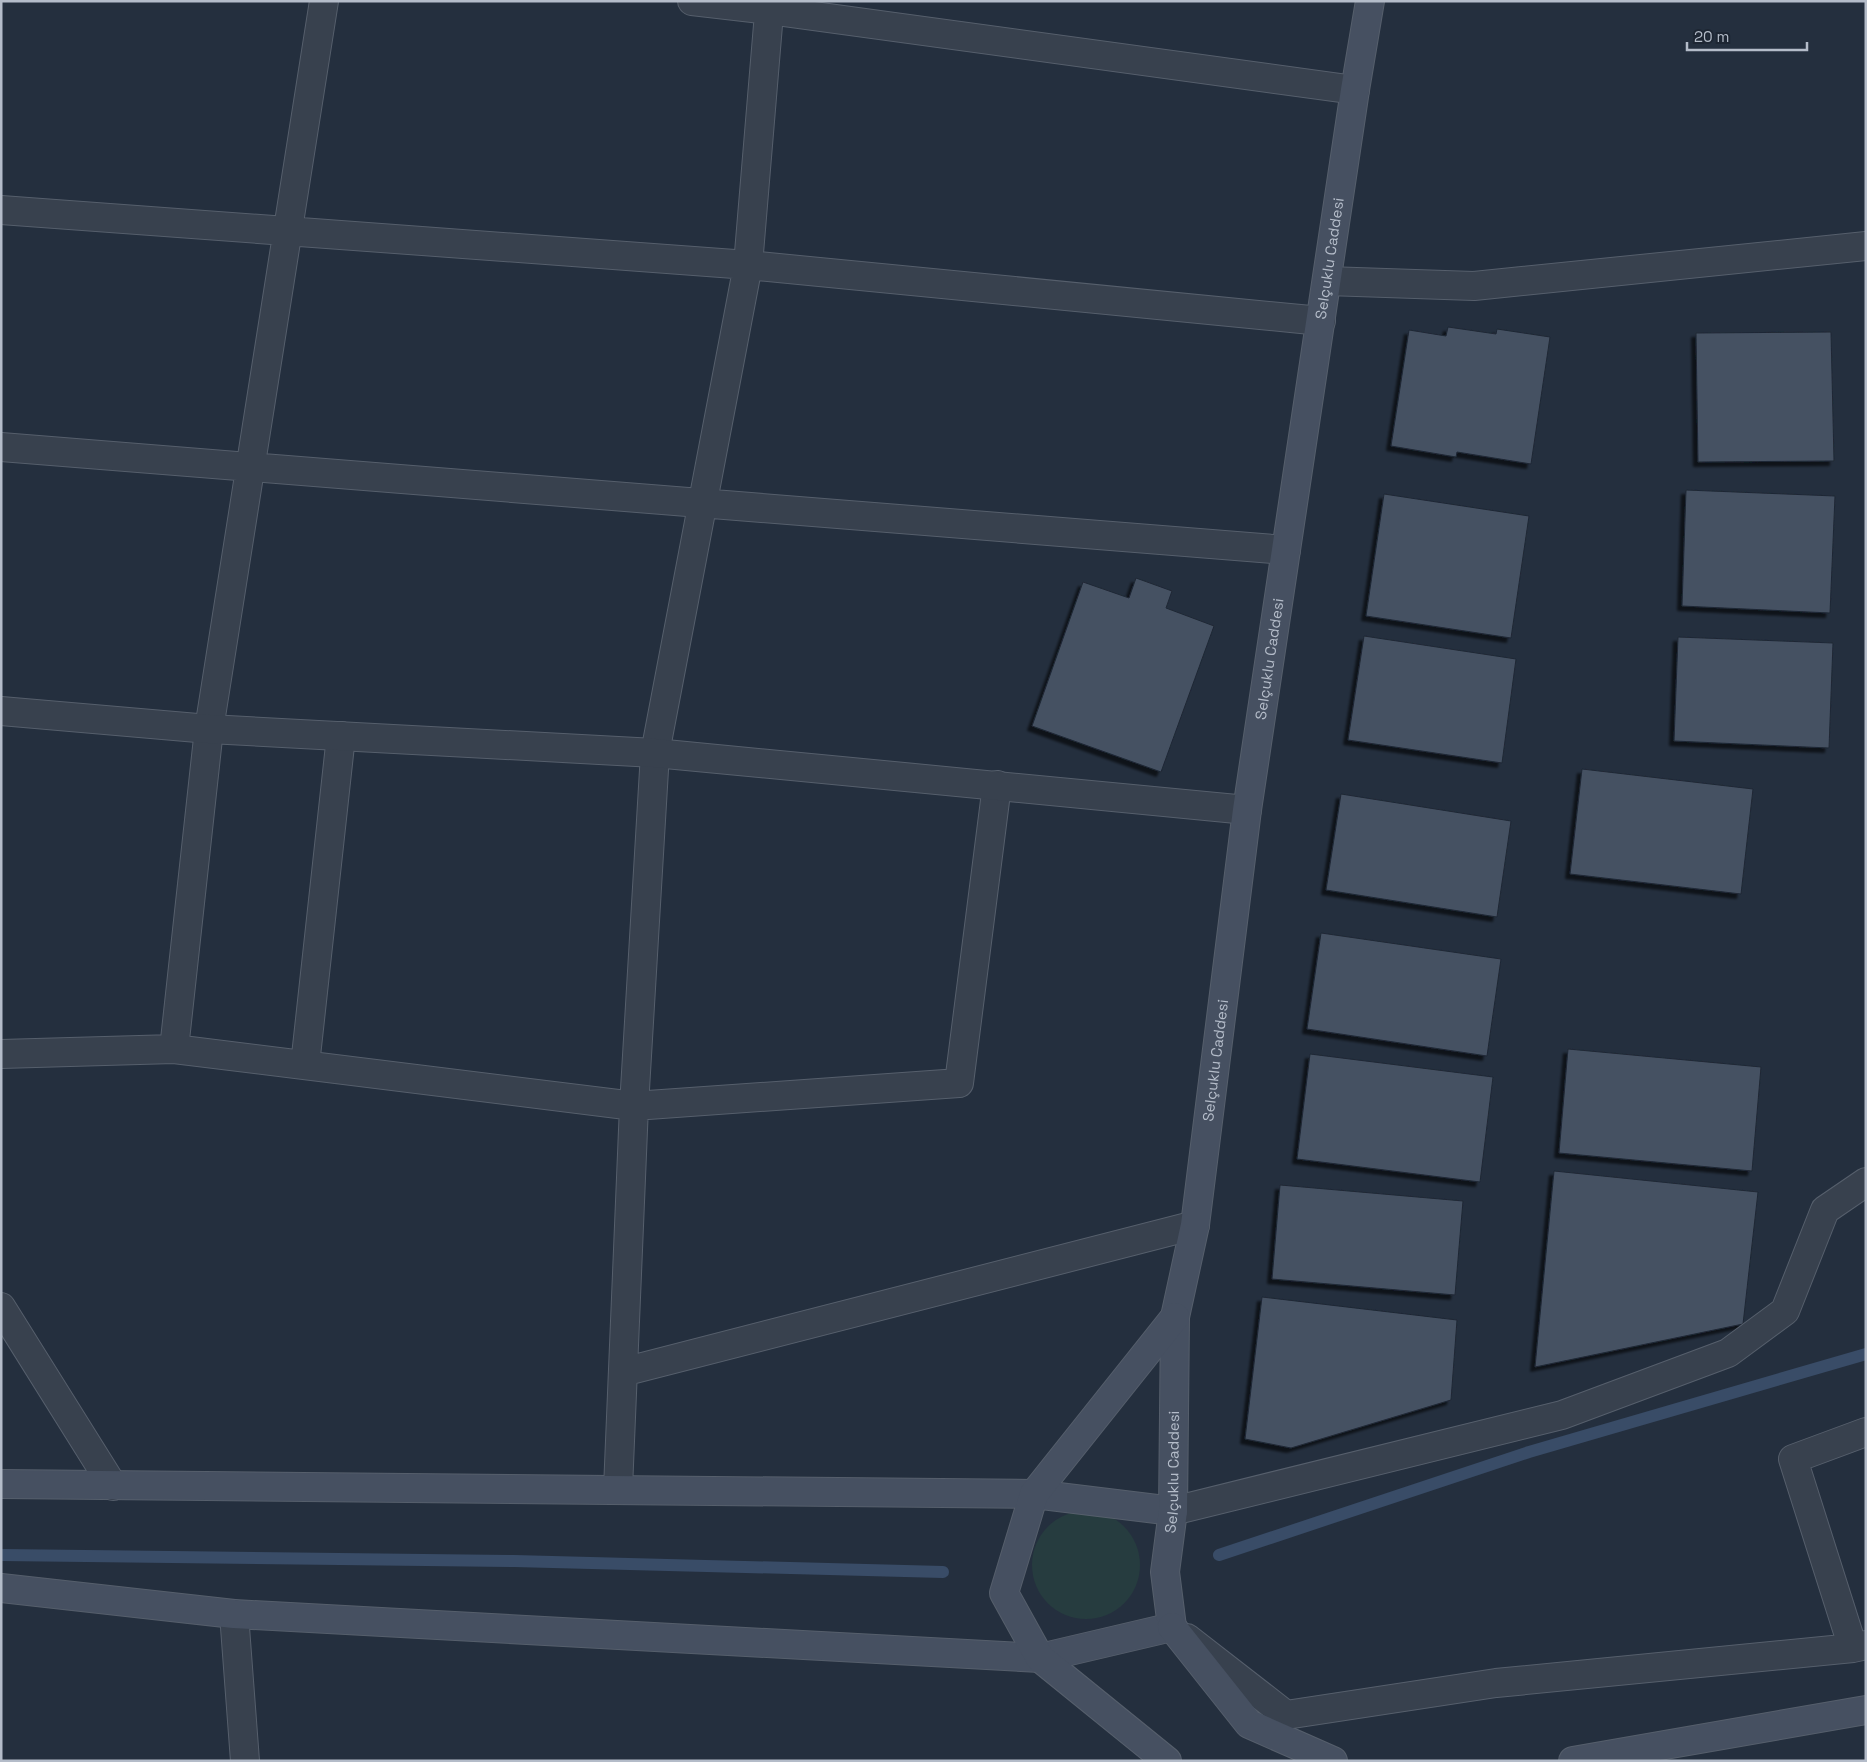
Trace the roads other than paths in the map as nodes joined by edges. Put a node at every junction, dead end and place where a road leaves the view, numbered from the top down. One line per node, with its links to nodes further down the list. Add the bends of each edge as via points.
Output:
1 (324, 1): 7 (street)
2 (692, 1): 4 (street)
3 (1370, 1): 5 (main road, Selçuklu Caddesi)
4 (770, 5): 5 (street); 9 (street)
5 (1355, 90): 10 (main road, Selçuklu Caddesi)
6 (1, 210): 7 (street)
7 (288, 231): 9 (street); 13 (street)
8 (1866, 246): 10 (street, via 1474,286)
9 (748, 265): 11 (street); 14 (street)
10 (1327, 281): 11 (main road, Selçuklu Caddesi)
11 (1321, 321): 15 (main road, Selçuklu Caddesi)
12 (1, 447): 13 (street)
13 (250, 467): 14 (street); 17 (street)
14 (702, 503): 15 (street); 19 (street)
15 (1286, 550): 21 (main road, Selçuklu Caddesi)
16 (1, 711): 17 (street)
17 (209, 729): 18 (street); 22 (street)
18 (341, 736): 19 (street); 24 (street)
19 (654, 753): 20 (street); 25 (street)
20 (997, 785): 21 (street); 25 (street, via 959,1083)
21 (1247, 810): 27 (main road, Selçuklu Caddesi)
22 (174, 1049): 23 (street); 24 (street)
23 (1, 1054)
24 (305, 1065): 25 (street)
25 (634, 1106): 30 (street)
26 (1866, 1182): 36 (street, via 1825,1210 1784,1311 1728,1353 1562,1414)
27 (1195, 1225): 29 (main road, Selçuklu Caddesi); 30 (street)
28 (1, 1307): 33 (street)
29 (1175, 1317): 35 (main road, Selçuklu Caddesi); 36 (main road, Selçuklu Caddesi)
30 (623, 1372): 34 (street)
31 (1866, 1432): 40 (street, via 1793,1459)
32 (1, 1484): 33 (main road)
33 (113, 1486): 34 (main road)
34 (618, 1489): 35 (main road)
35 (1034, 1494): 36 (main road); 41 (main road, via 1004,1593)
36 (1173, 1511): 39 (main road, Selçuklu Caddesi, via 1165,1572)
37 (1, 1588): 38 (main road)
38 (234, 1614): 41 (main road); 43 (street)
39 (1172, 1626): 40 (street, via 1286,1715 1496,1683); 41 (main road); 45 (main road, via 1249,1724)
40 (1859, 1646)
41 (1040, 1658): 44 (main road)
42 (1866, 1710): 46 (main road)
43 (245, 1761)
44 (1166, 1761)
45 (1333, 1761)
46 (1573, 1761)

